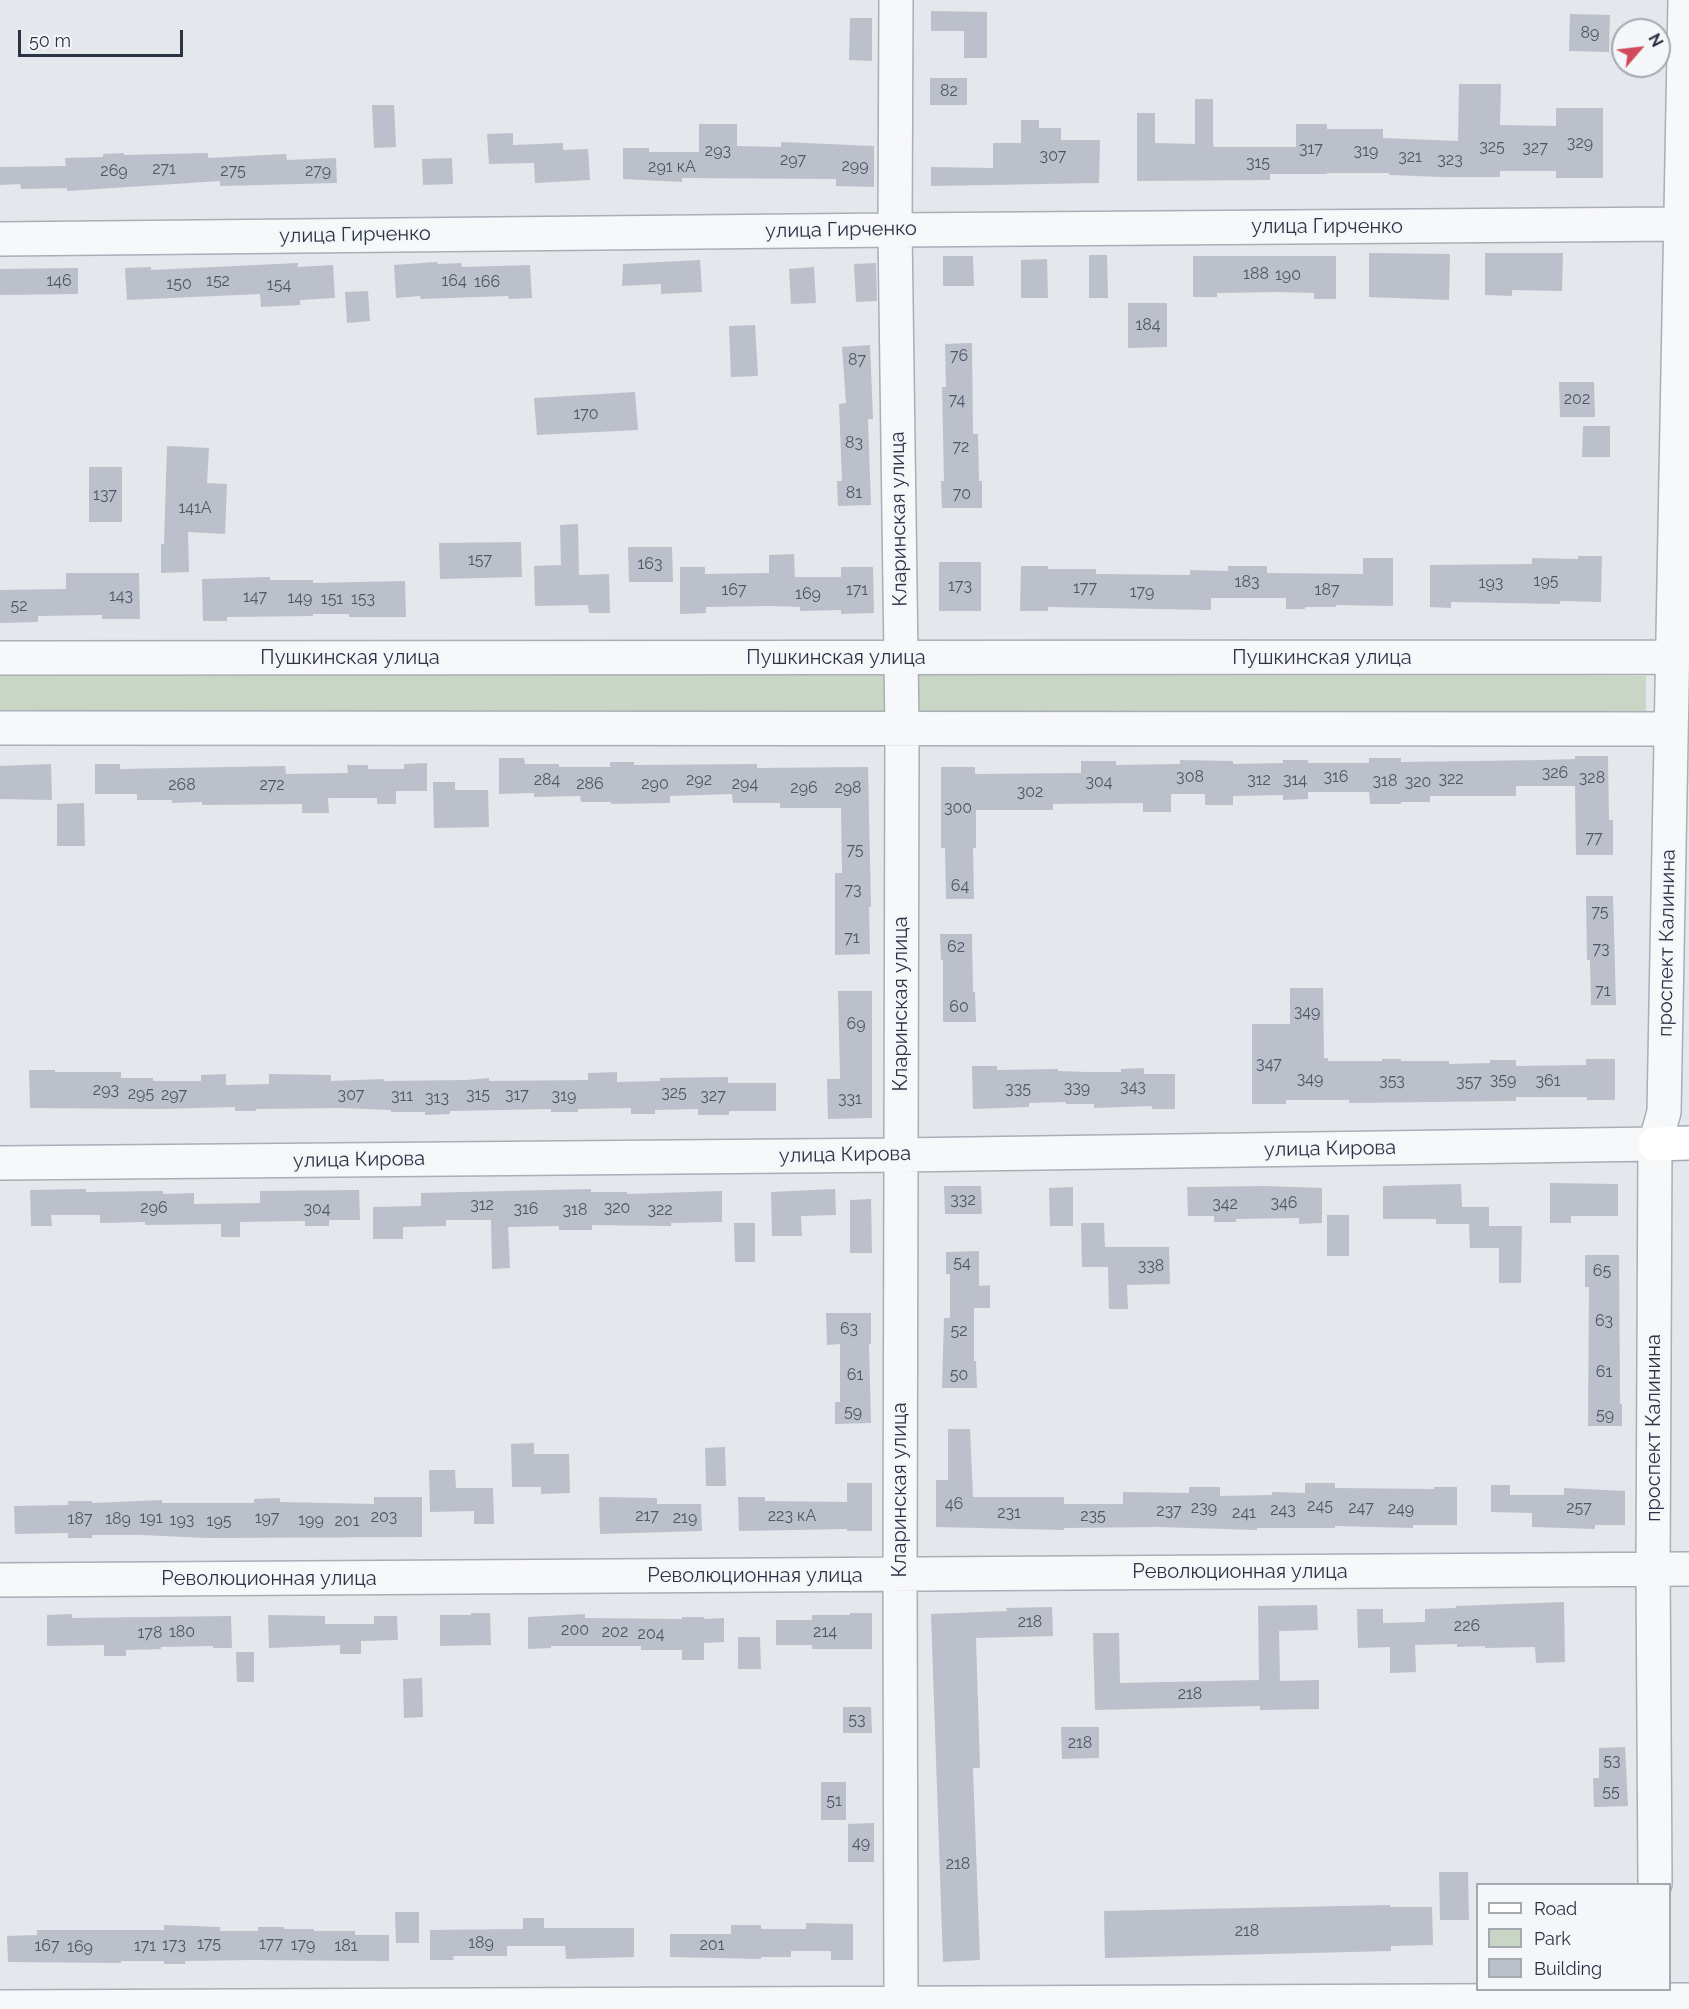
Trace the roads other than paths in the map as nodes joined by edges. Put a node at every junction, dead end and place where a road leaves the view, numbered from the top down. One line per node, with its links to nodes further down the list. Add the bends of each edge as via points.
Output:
1 (896, 0): 4 (street, Кларинская улица)
2 (1685, 0): 3 (street, проспект Калинина)
3 (1681, 224): 4 (street, улица Гирченко); 6 (street, проспект Калинина)
4 (895, 230): 5 (street, улица Гирченко); 9 (street, Кларинская улица)
5 (0, 239)
6 (1683, 347): 7 (street, проспект Калинина)
7 (1672, 657): 9 (street, Пушкинская улица); 12 (street, проспект Калинина)
8 (0, 658): 9 (street, Пушкинская улица)
9 (900, 658): 11 (street, Кларинская улица)
10 (0, 728): 11 (street)
11 (902, 729): 12 (street); 15 (street, Кларинская улица)
12 (1671, 729): 14 (street, проспект Калинина, via 1664,1112)
13 (1689, 1143): 14 (main road, улица Кирова)
14 (1655, 1144): 15 (street, улица Кирова); 17 (street, проспект Калинина)
15 (901, 1155): 16 (street, улица Кирова); 19 (street, Кларинская улица)
16 (0, 1163)
17 (1653, 1569): 18 (street, Революционная улица); 19 (street, Революционная улица); 21 (street, проспект Калинина)
18 (1689, 1569)
19 (900, 1575): 20 (street, Революционная улица); 25 (street, Кларинская улица)
20 (0, 1580)
21 (1655, 1883)
22 (1656, 2000): 23 (street); 25 (street)
23 (1689, 2000)
24 (0, 2007): 25 (street)
25 (901, 2007)

